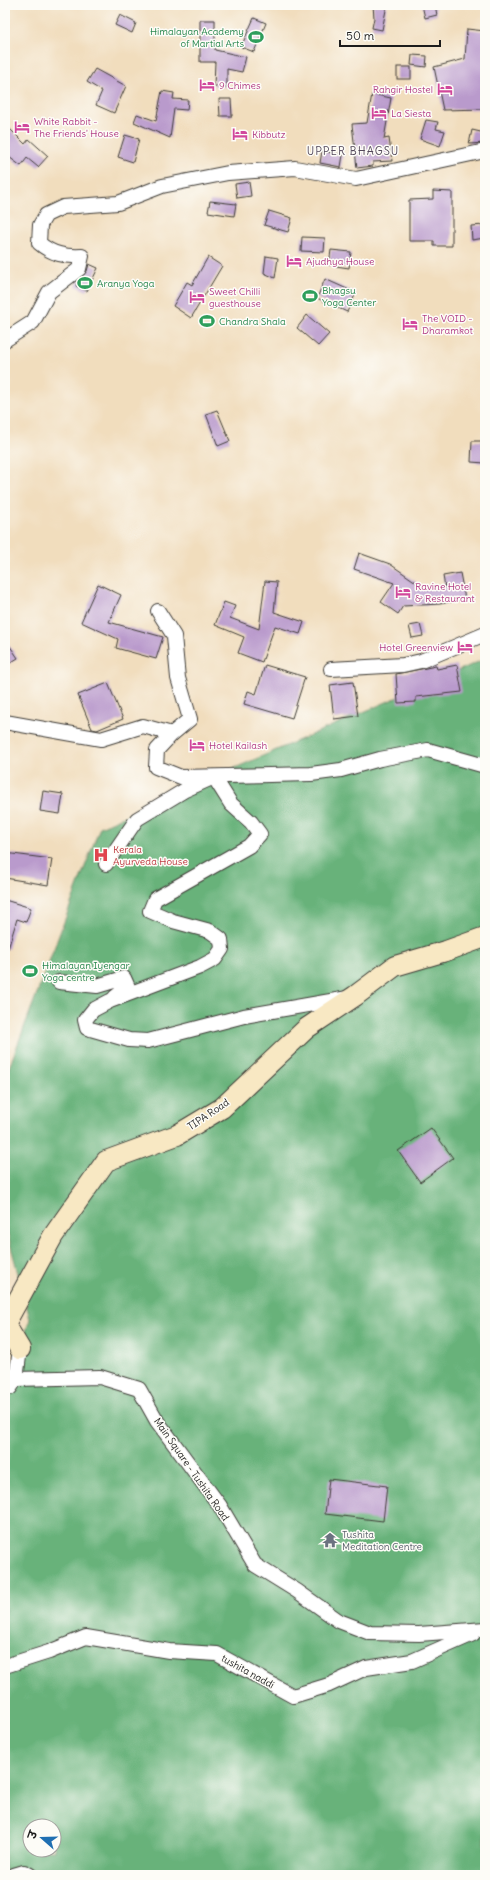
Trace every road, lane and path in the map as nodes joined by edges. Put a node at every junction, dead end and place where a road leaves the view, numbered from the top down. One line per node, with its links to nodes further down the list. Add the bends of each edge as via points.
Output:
1 (485, 151): 2 (street, via 356,180 295,168 228,173 162,186 118,203 63,207 43,220 39,243 47,250 67,257 82,256 79,269 49,292 33,322)
2 (5, 340)
3 (158, 611): 7 (street, via 174,636 178,678 190,719)
4 (485, 634): 5 (street, via 403,665)
5 (331, 668)
6 (5, 722): 7 (street, via 101,739 142,726)
7 (172, 734): 9 (street, via 157,750 156,767 181,777)
8 (485, 766): 9 (street, via 428,750 341,770 311,774)
9 (214, 777): 10 (street, via 185,790 137,819); 14 (street, via 231,804 260,834 249,846 155,899 150,910 173,921 210,931 221,939 222,950 215,959 200,967)
10 (106, 864)
11 (485, 937): 13 (street, TIPA Road, via 395,966)
12 (60, 982): 14 (street, via 97,986 124,978 128,987)
13 (355, 996): 14 (street, via 244,1016 148,1041 129,1040 87,1028 85,1020 93,1010); 15 (street, TIPA Road, via 307,1028 222,1108 176,1135 106,1161 53,1236)
14 (110, 1001)
15 (5, 1324): 16 (street, TIPA Road)
16 (20, 1349): 17 (street)
17 (16, 1379): 18 (street, via 10,1388); 19 (street, Main Square - Tushita Road, via 100,1377 139,1389 157,1421 220,1506 254,1565 339,1621 370,1633 419,1634)
18 (5, 1389)
19 (484, 1629): 20 (street, tushita naddi, via 412,1661 366,1668 329,1685 293,1696 217,1654 169,1651 86,1637)
20 (5, 1666)
21 (14, 1875): 22 (street, via 24,1872)
22 (30, 1875)

